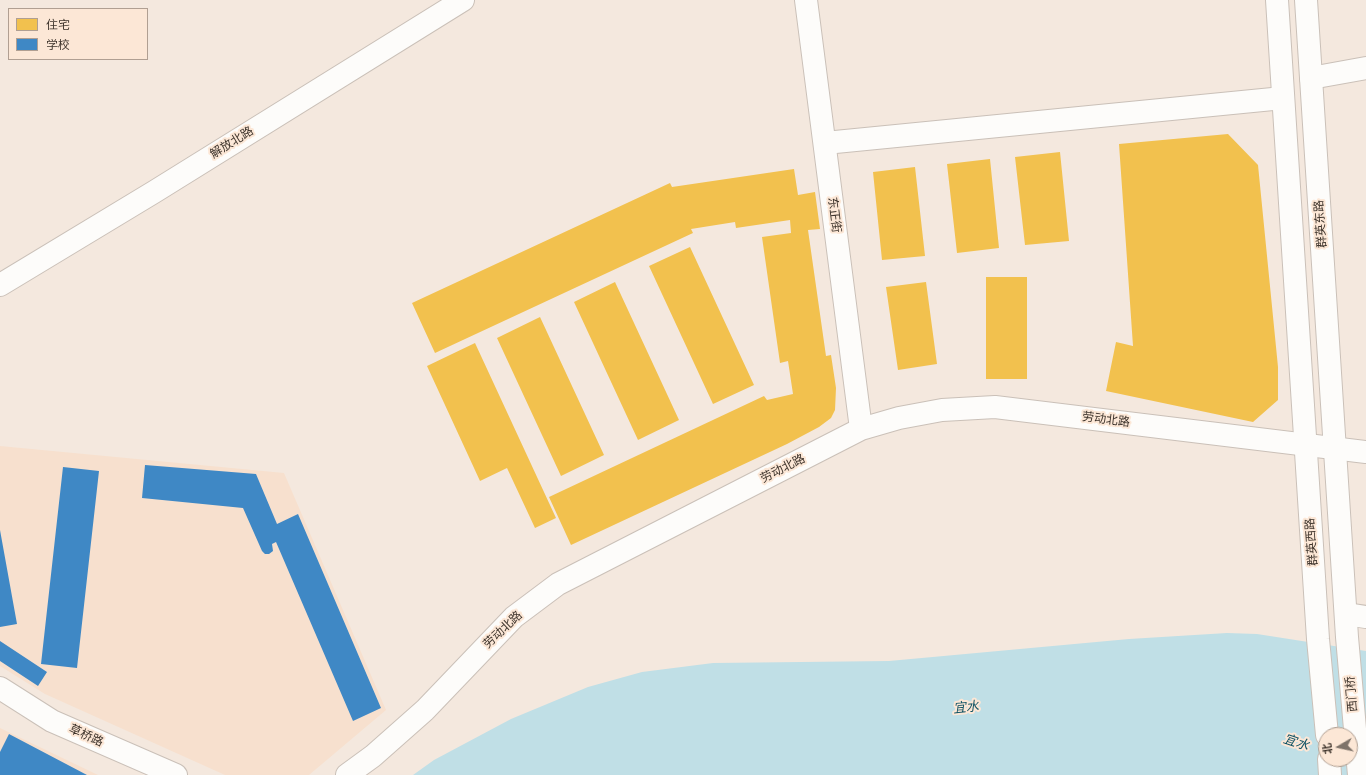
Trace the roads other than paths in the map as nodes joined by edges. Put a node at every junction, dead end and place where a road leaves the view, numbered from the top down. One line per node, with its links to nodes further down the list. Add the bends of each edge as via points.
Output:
1 (464, 0): 9 (street, 解放北路)
2 (806, 0): 8 (street, 东正街)
3 (1277, 0): 7 (street)
4 (1306, 0): 6 (street, 群英东路)
5 (1366, 68): 6 (street)
6 (1311, 78): 12 (street, 群英东路)
7 (1283, 98): 8 (street); 11 (street)
8 (825, 143): 10 (street, 东正街)
9 (0, 285)
10 (861, 429): 11 (street, 劳动北路, via 899,418 942,410 995,407); 18 (street, 劳动北路, via 558,584 514,617 425,710 373,756)
11 (1306, 444): 12 (street, 劳动北路); 16 (street, 群英西路)
12 (1335, 448): 13 (street, 劳动北路); 14 (street)
13 (1366, 452)
14 (1356, 615): 19 (street, 西门桥, via 1347,637)
15 (0, 688): 17 (street, 草桥路, via 52,721)
16 (1326, 727)
17 (176, 775)
18 (347, 775)
19 (1359, 775)

